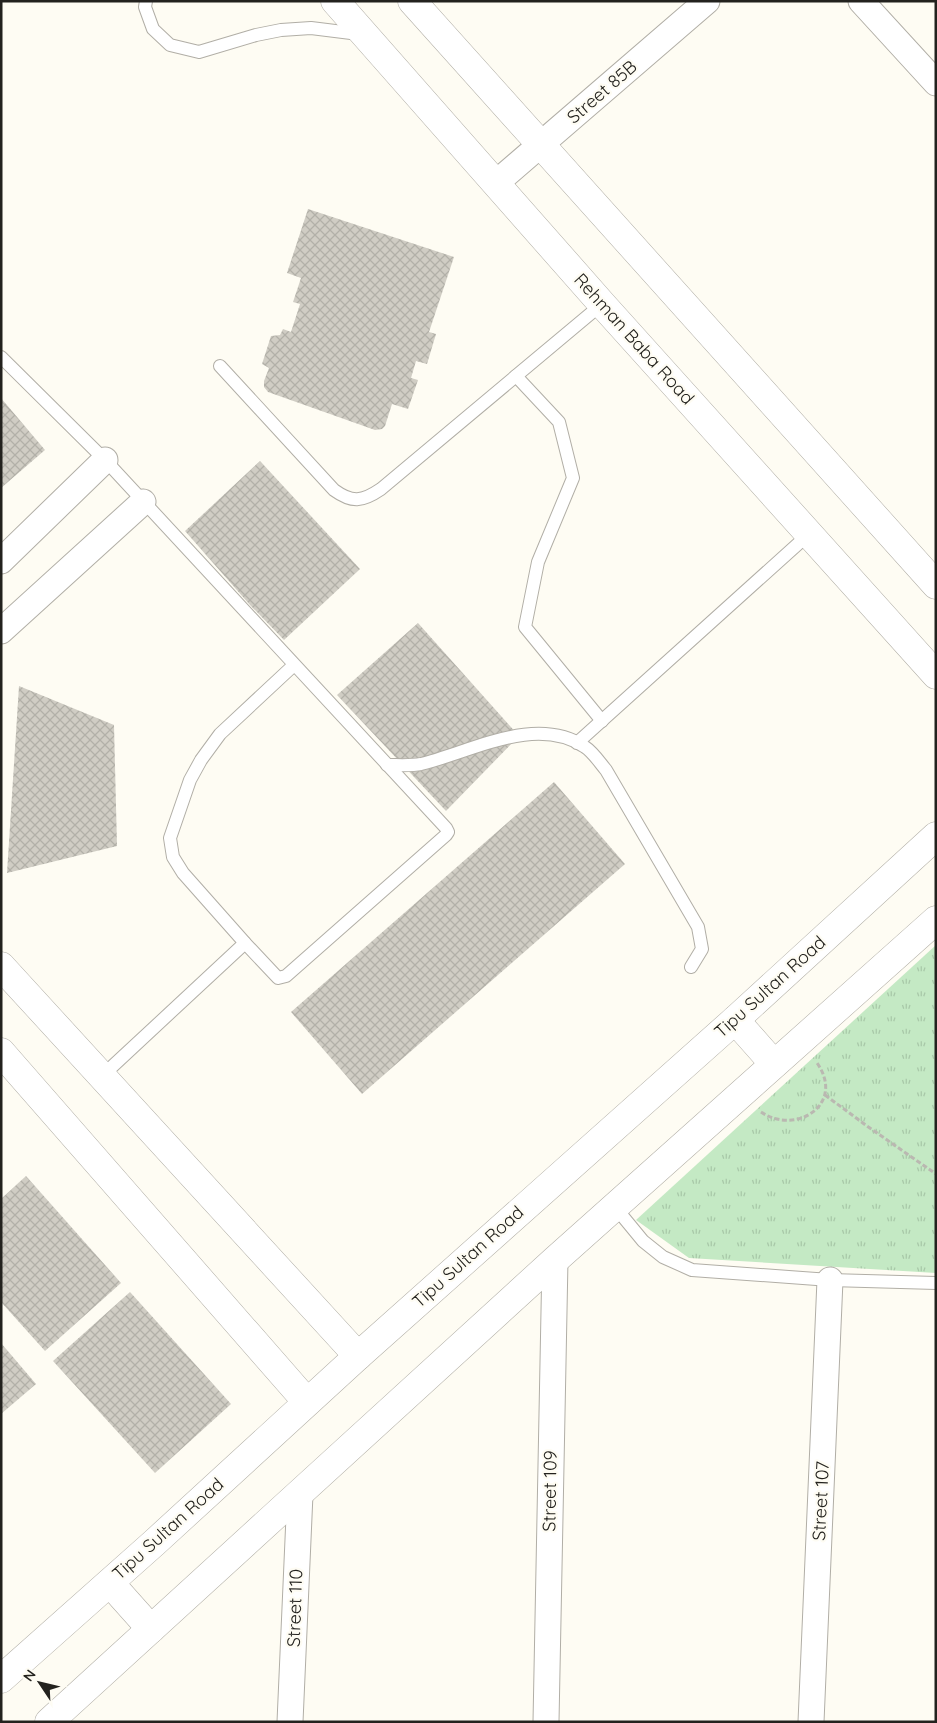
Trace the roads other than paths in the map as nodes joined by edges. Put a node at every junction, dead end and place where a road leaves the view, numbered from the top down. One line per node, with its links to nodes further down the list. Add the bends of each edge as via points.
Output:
1 (146, 1): 6 (lane, via 153,29 170,45 200,52 256,34 281,30 311,28)
2 (335, 1): 6 (street, Rehman Baba Road)
3 (412, 1): 8 (street)
4 (707, 1): 8 (street, Street 85B)
5 (861, 1): 7 (street)
6 (364, 34): 9 (street, Rehman Baba Road)
7 (936, 83)
8 (541, 145): 9 (street, Street 85B); 18 (street)
9 (496, 183): 10 (street, Rehman Baba Road)
10 (602, 304): 13 (lane); 16 (street, Rehman Baba Road)
11 (1, 357): 14 (lane)
12 (220, 366): 13 (lane, via 334,490 344,497 358,500 369,498 380,490)
13 (516, 376): 22 (lane, via 559,422 573,478 538,562 525,626)
14 (106, 460): 15 (lane); 17 (street)
15 (143, 502): 19 (street); 20 (lane)
16 (809, 534): 21 (street, Rehman Baba Road); 22 (lane)
17 (1, 561)
18 (936, 585)
19 (1, 632)
20 (294, 665): 24 (lane); 27 (lane, via 220,734 201,760 190,780 170,838 173,857 183,873)
21 (936, 676)
22 (602, 721): 23 (lane)
23 (577, 743): 24 (lane, via 563,737 534,734 506,738 420,764); 29 (lane, via 586,747 606,770 698,927 702,949)
24 (387, 765): 27 (lane, via 446,828 446,835 286,976 278,978)
25 (936, 836): 30 (street, Tipu Sultan Road)
26 (936, 920): 32 (street)
27 (244, 943): 33 (lane)
28 (1, 966): 33 (street)
29 (691, 967)
30 (735, 1020): 32 (street); 38 (street, Tipu Sultan Road)
31 (1, 1052): 39 (street)
32 (774, 1064): 34 (street)
33 (102, 1076): 38 (street)
34 (615, 1207): 35 (street); 36 (lane, via 643,1241 663,1257 692,1270)
35 (555, 1260): 40 (street); 46 (street, Street 109)
36 (830, 1280): 37 (lane); 47 (street, Street 107)
37 (936, 1284)
38 (358, 1356): 39 (street, Tipu Sultan Road)
39 (307, 1402): 41 (street, Tipu Sultan Road)
40 (300, 1494): 42 (street); 45 (street, Street 110)
41 (110, 1582): 42 (street); 43 (street, Tipu Sultan Road)
42 (151, 1629): 44 (street)
43 (1, 1679)
44 (49, 1722)
45 (290, 1722)
46 (546, 1722)
47 (811, 1722)

